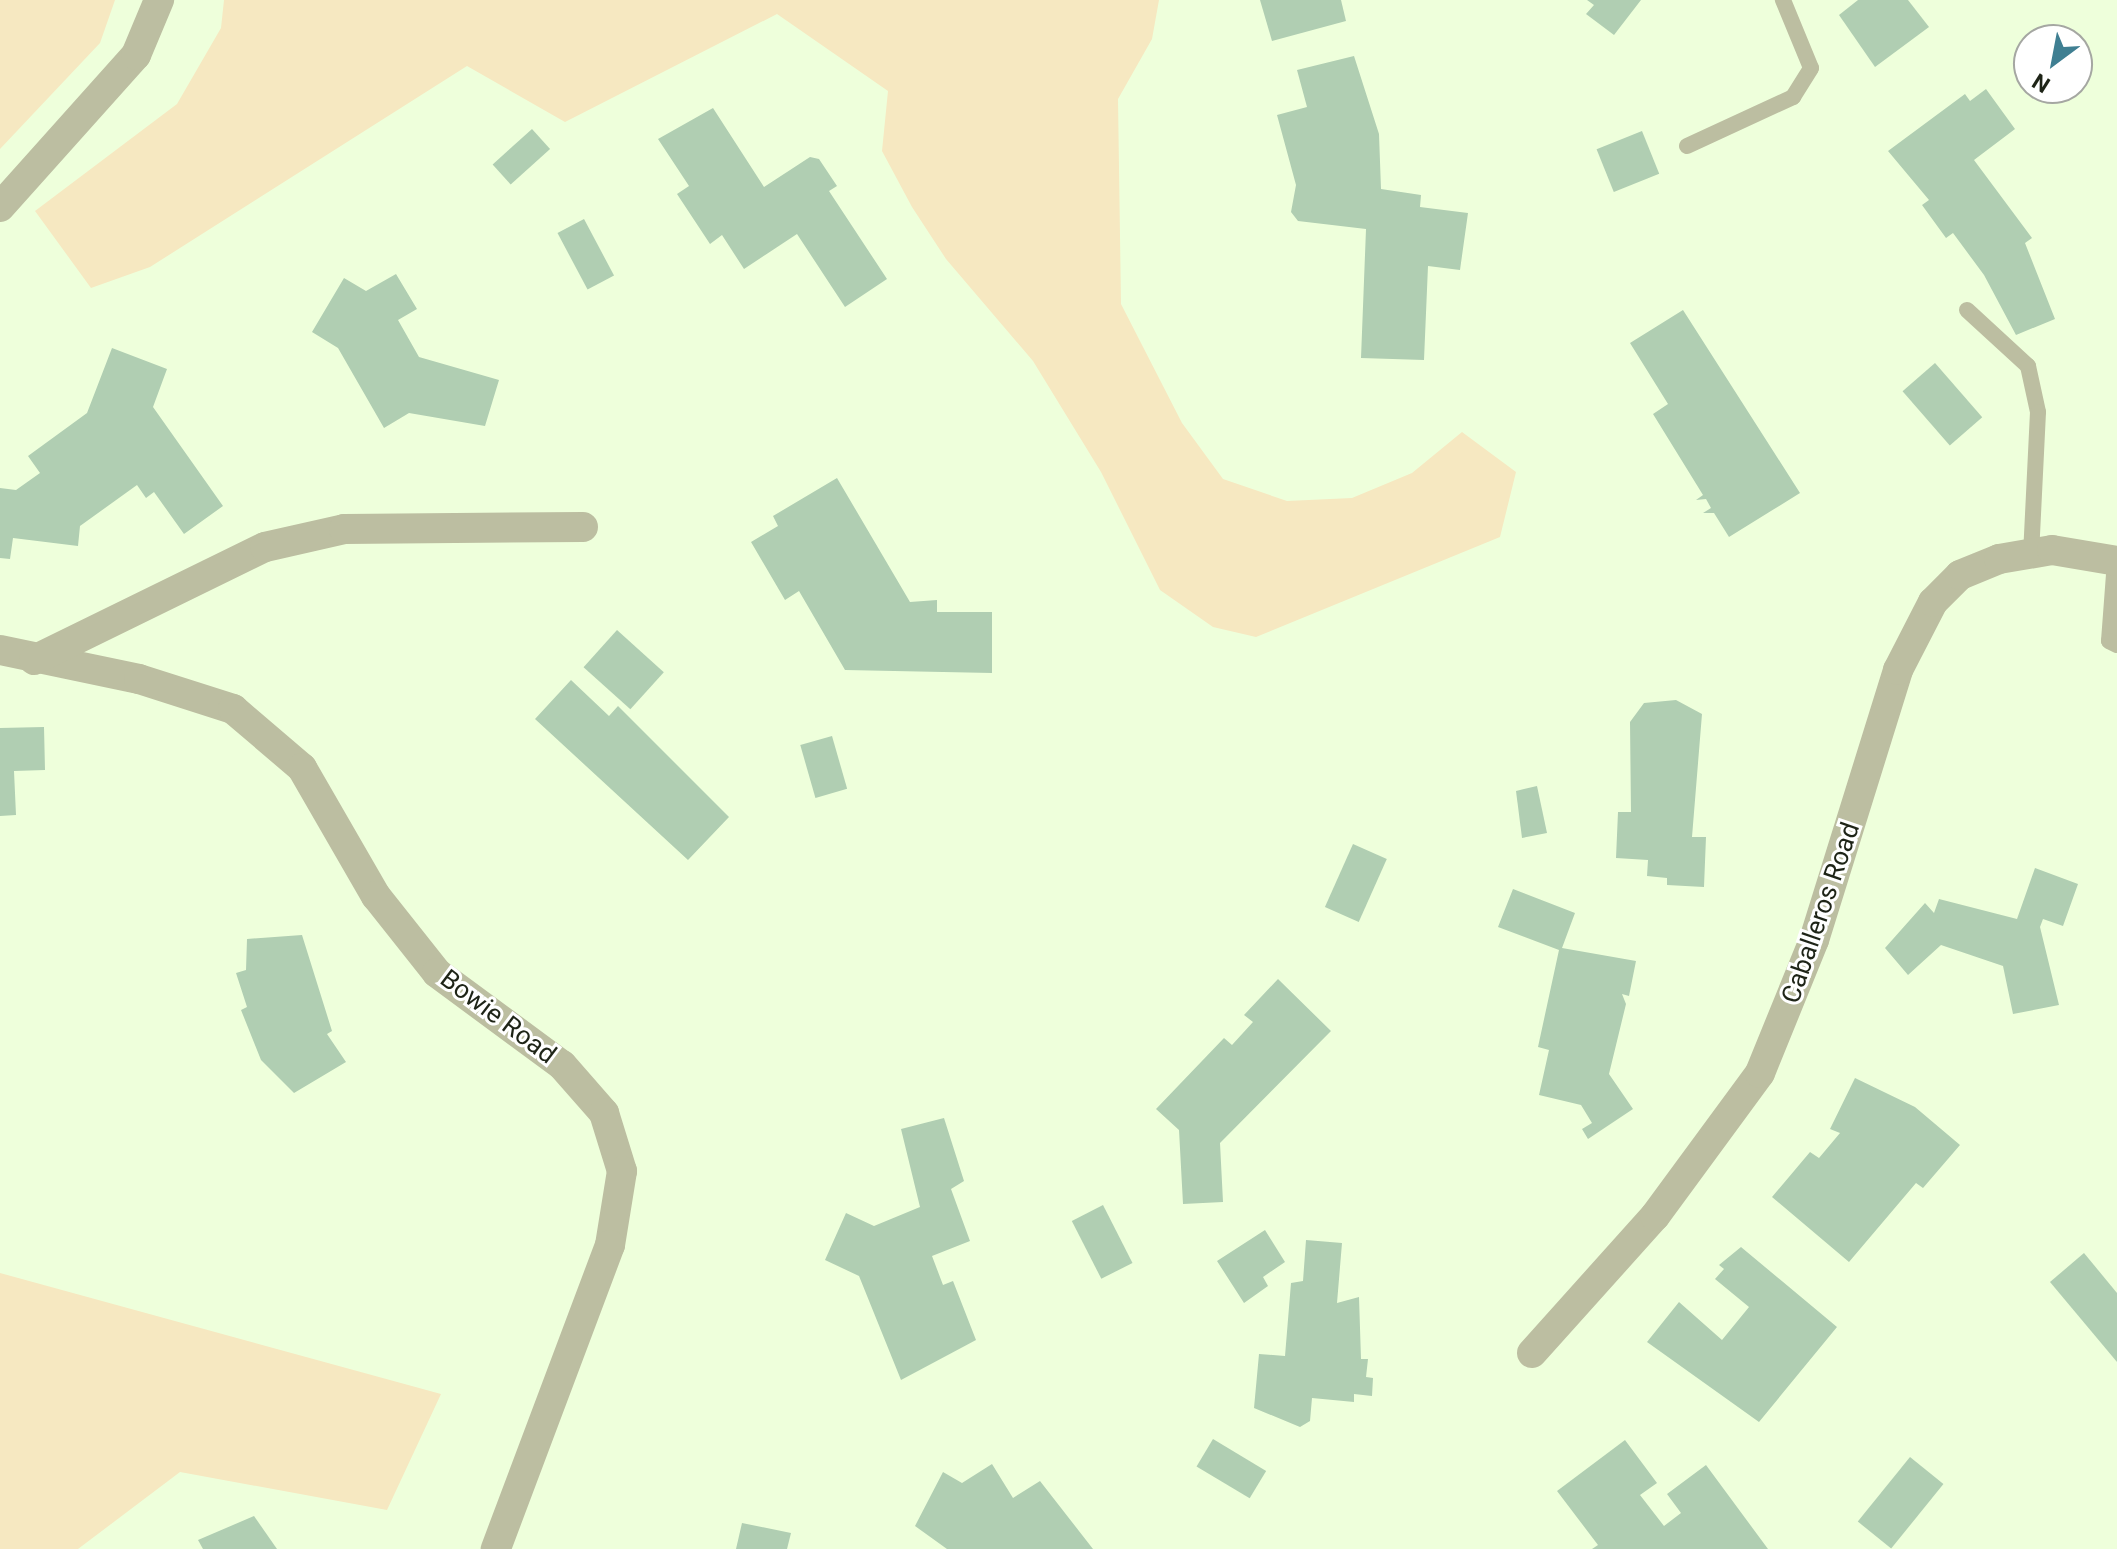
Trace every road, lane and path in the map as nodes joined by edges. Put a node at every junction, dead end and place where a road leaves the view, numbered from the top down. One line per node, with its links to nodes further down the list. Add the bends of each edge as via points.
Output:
1 (159, 0): 4 (street, via 128,66)
2 (1783, 0): 3 (lane, via 1811,68 1793,97)
3 (1687, 146)
4 (0, 207)
5 (1967, 310): 7 (lane, via 2028,366 2038,412)
6 (583, 527): 11 (street, via 344,529 265,547)
7 (2031, 553): 8 (street, Caballeros Road); 12 (street, Caballeros Road, via 1960,575 1926,613 1898,670 1814,940 1760,1073 1655,1216)
8 (2116, 561): 9 (lane, via 2109,641)
9 (2117, 645)
10 (0, 650): 11 (street, Bowie Road)
11 (34, 660): 13 (street, Bowie Road, via 139,679 233,709 302,768 376,896 437,973 562,1065 604,1113 622,1171 610,1245)
12 (1532, 1353)
13 (496, 1549)

